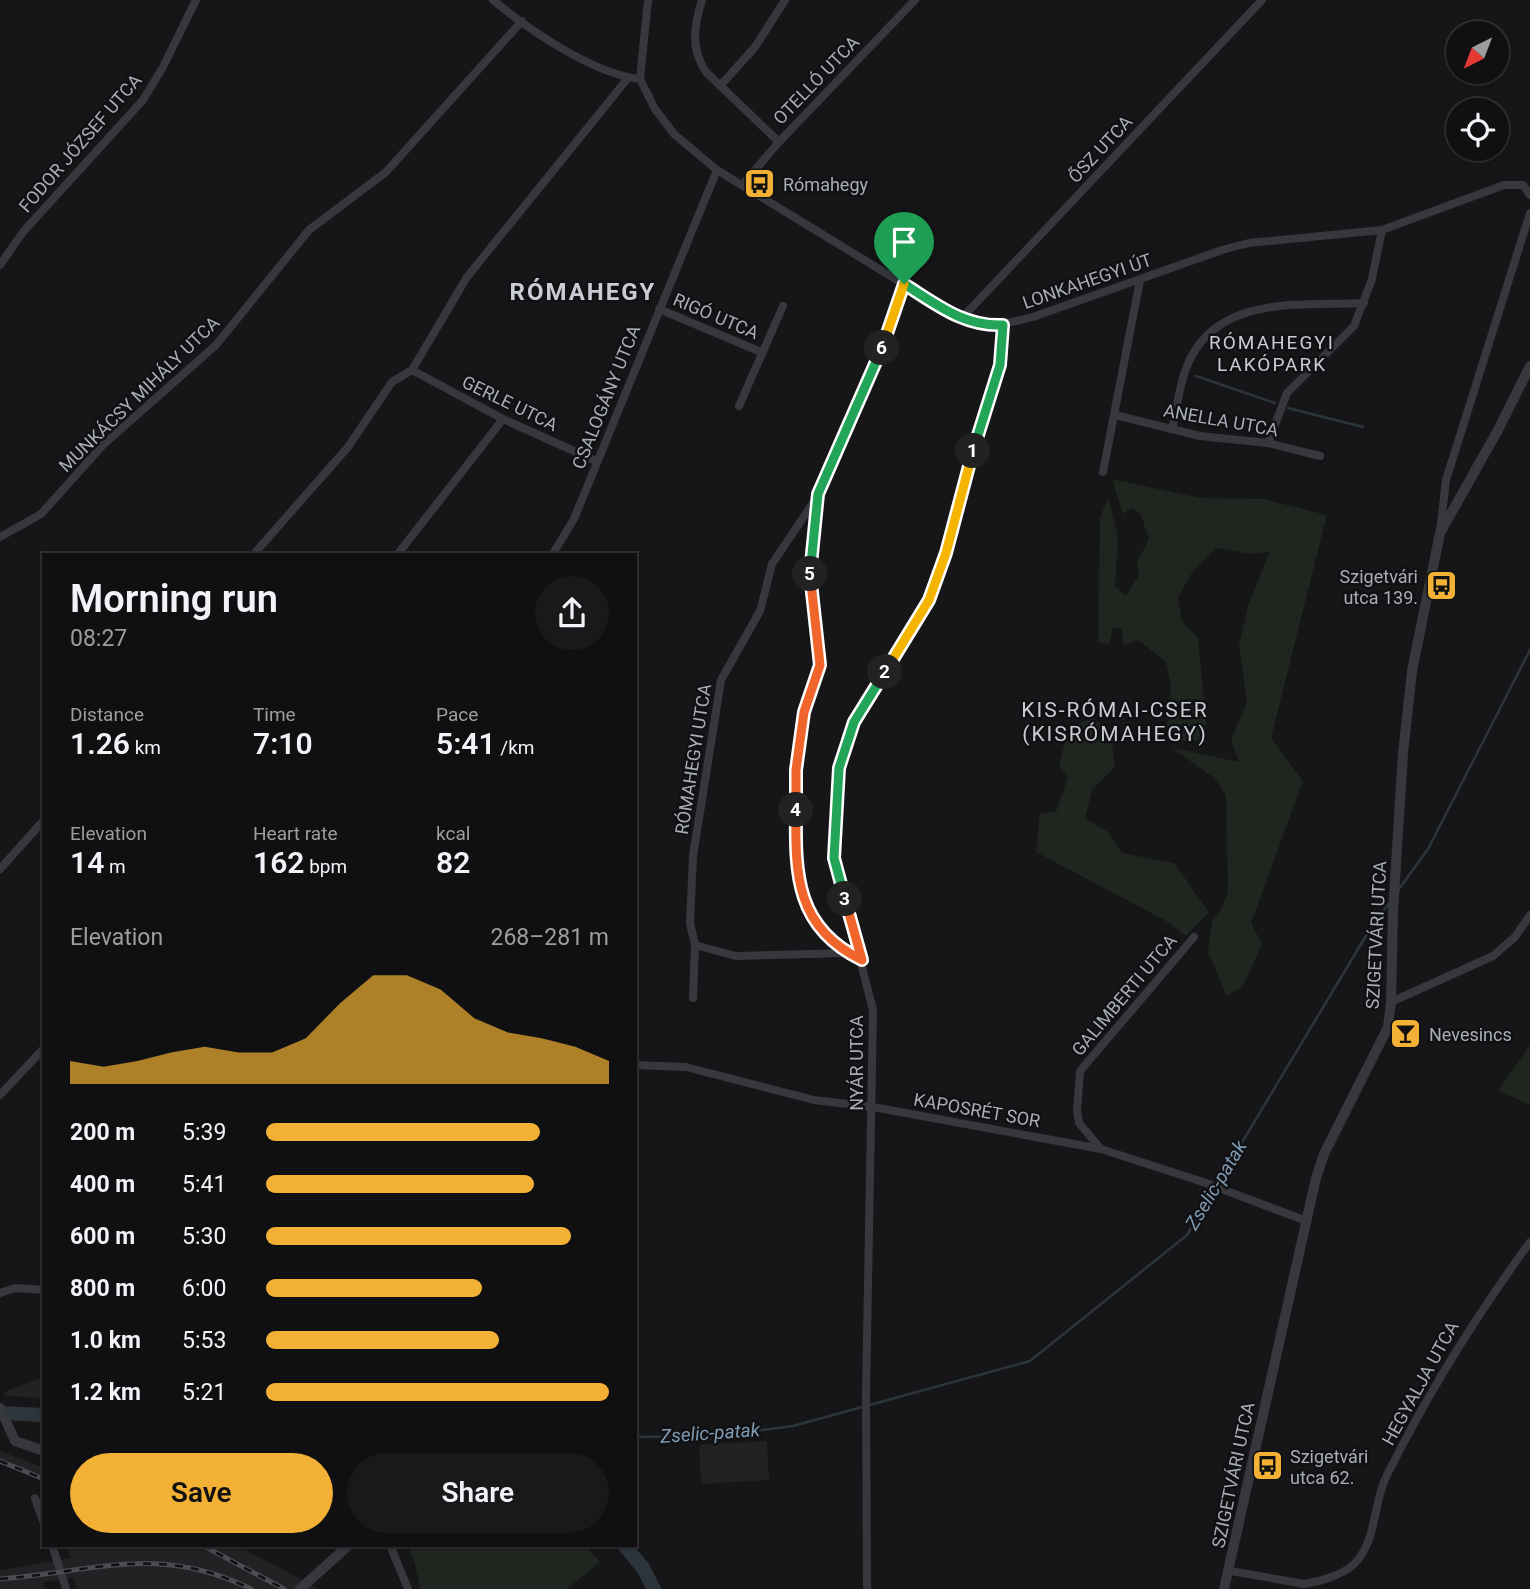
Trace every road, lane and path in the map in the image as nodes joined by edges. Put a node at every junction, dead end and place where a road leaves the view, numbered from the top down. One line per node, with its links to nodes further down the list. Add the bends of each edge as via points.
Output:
1 (196, 0): 18 (street, FODOR JÓZSEF UTCA, via 143,100 23,232)
2 (493, 0): 8 (street)
3 (648, 0): 10 (street)
4 (702, 0): 11 (street, via 695,49 706,72)
5 (785, 0): 11 (street, via 755,47)
6 (915, 0): 12 (street, OTELLÓ UTCA)
7 (1262, 0): 24 (street, ŐSZ UTCA)
8 (522, 21): 9 (street, via 582,58); 39 (street, MUNKÁCSY MIHÁLY UTCA, via 400,158 309,230 216,345 103,445 41,514)
9 (628, 78): 10 (street); 28 (street, via 467,278)
10 (640, 79): 13 (street, LONKAHEGYI ÚT, via 674,134)
11 (720, 86): 12 (street)
12 (779, 142): 14 (street, OTELLÓ UTCA)
13 (717, 170): 14 (street, LONKAHEGYI ÚT); 23 (street, CSALOGÁNY UTCA)
14 (743, 184): 20 (street, LONKAHEGYI ÚT)
15 (1530, 195): 17 (street, LONKAHEGYI ÚT, via 1523,185 1504,185)
16 (1530, 213): 38 (street, via 1446,480)
17 (1382, 230): 19 (street, LONKAHEGYI ÚT, via 1249,243); 21 (street)
18 (0, 265)
19 (1140, 280): 25 (street, LONKAHEGYI ÚT); 30 (street)
20 (904, 284): 24 (street, LONKAHEGYI ÚT); 37 (street, RÓMAHEGYI UTCA, via 868,385)
21 (1364, 303): 32 (street, via 1261,308 1223,321 1198,345 1186,366); 33 (street, via 1354,326 1287,393)
22 (783, 306): 26 (street, RIGÓ UTCA)
23 (659, 309): 26 (street, RIGÓ UTCA); 35 (street, CSALOGÁNY UTCA)
24 (961, 319): 25 (street, LONKAHEGYI ÚT)
25 (1003, 325): 49 (street, NYÁR UTCA, via 1000,365 933,589 854,722 839,768 834,858)
26 (761, 352): 29 (street, RIGÓ UTCA)
27 (1530, 366): 38 (street, SZIGETVÁRI UTCA)
28 (412, 370): 31 (street, GERLE UTCA); 40 (street, via 392,382 348,447)
29 (738, 406)
30 (1115, 415): 32 (street, ANELLA UTCA); 36 (street)
31 (503, 419): 35 (street, GERLE UTCA); 41 (street)
32 (1172, 429): 33 (street, ANELLA UTCA)
33 (1268, 443): 34 (street, ANELLA UTCA)
34 (1321, 456)
35 (596, 461): 42 (street, CSALOGÁNY UTCA, via 574,519)
36 (1103, 472)
37 (818, 494): 47 (street, RÓMAHEGYI UTCA, via 772,564 755,621 721,680 693,856 690,923); 48 (street, via 810,573 820,665 804,712 796,770 797,870 806,909)
38 (1440, 533): 51 (street, SZIGETVÁRI UTCA, via 1412,671 1393,912)
39 (0, 537)
40 (255, 553)
41 (399, 553)
42 (553, 553)
43 (42, 822): 44 (street)
44 (0, 869)
45 (1530, 915): 51 (street, via 1515,937 1493,956)
46 (1194, 937): 56 (street, GALIMBERTI UTCA, via 1080,1071 1079,1123)
47 (695, 946): 48 (street, via 736,956); 50 (street, RÓMAHEGYI UTCA)
48 (847, 953): 49 (street)
49 (862, 960): 55 (street, NYÁR UTCA, via 873,1010)
50 (693, 998)
51 (1391, 1002): 57 (street, SZIGETVÁRI UTCA, via 1380,1048 1324,1154)
52 (42, 1050): 54 (street)
53 (637, 1065): 55 (street, KAPOSRÉT SOR, via 685,1067 814,1100)
54 (0, 1096)
55 (873, 1107): 56 (street, KAPOSRÉT SOR); 73 (street, NYÁR UTCA)
56 (1101, 1149): 57 (street, KAPOSRÉT SOR)
57 (1304, 1220): 68 (street, SZIGETVÁRI UTCA)
58 (1530, 1242): 69 (street, HEGYALJA UTCA, via 1454,1352 1386,1476 1368,1542 1354,1564 1315,1583)
59 (42, 1290): 60 (street, via 15,1288)
60 (0, 1293)
61 (0, 1408): 62 (street, via 19,1444)
62 (42, 1450)
63 (35, 1499): 64 (street)
64 (42, 1518)
65 (53, 1547): 70 (street)
66 (347, 1547): 71 (street)
67 (391, 1547): 72 (street)
68 (1231, 1571): 69 (street, HEGYALJA UTCA); 74 (street, SZIGETVÁRI UTCA)
69 (1290, 1585)
70 (66, 1589)
71 (300, 1589)
72 (408, 1589)
73 (867, 1589)
74 (1224, 1589)

